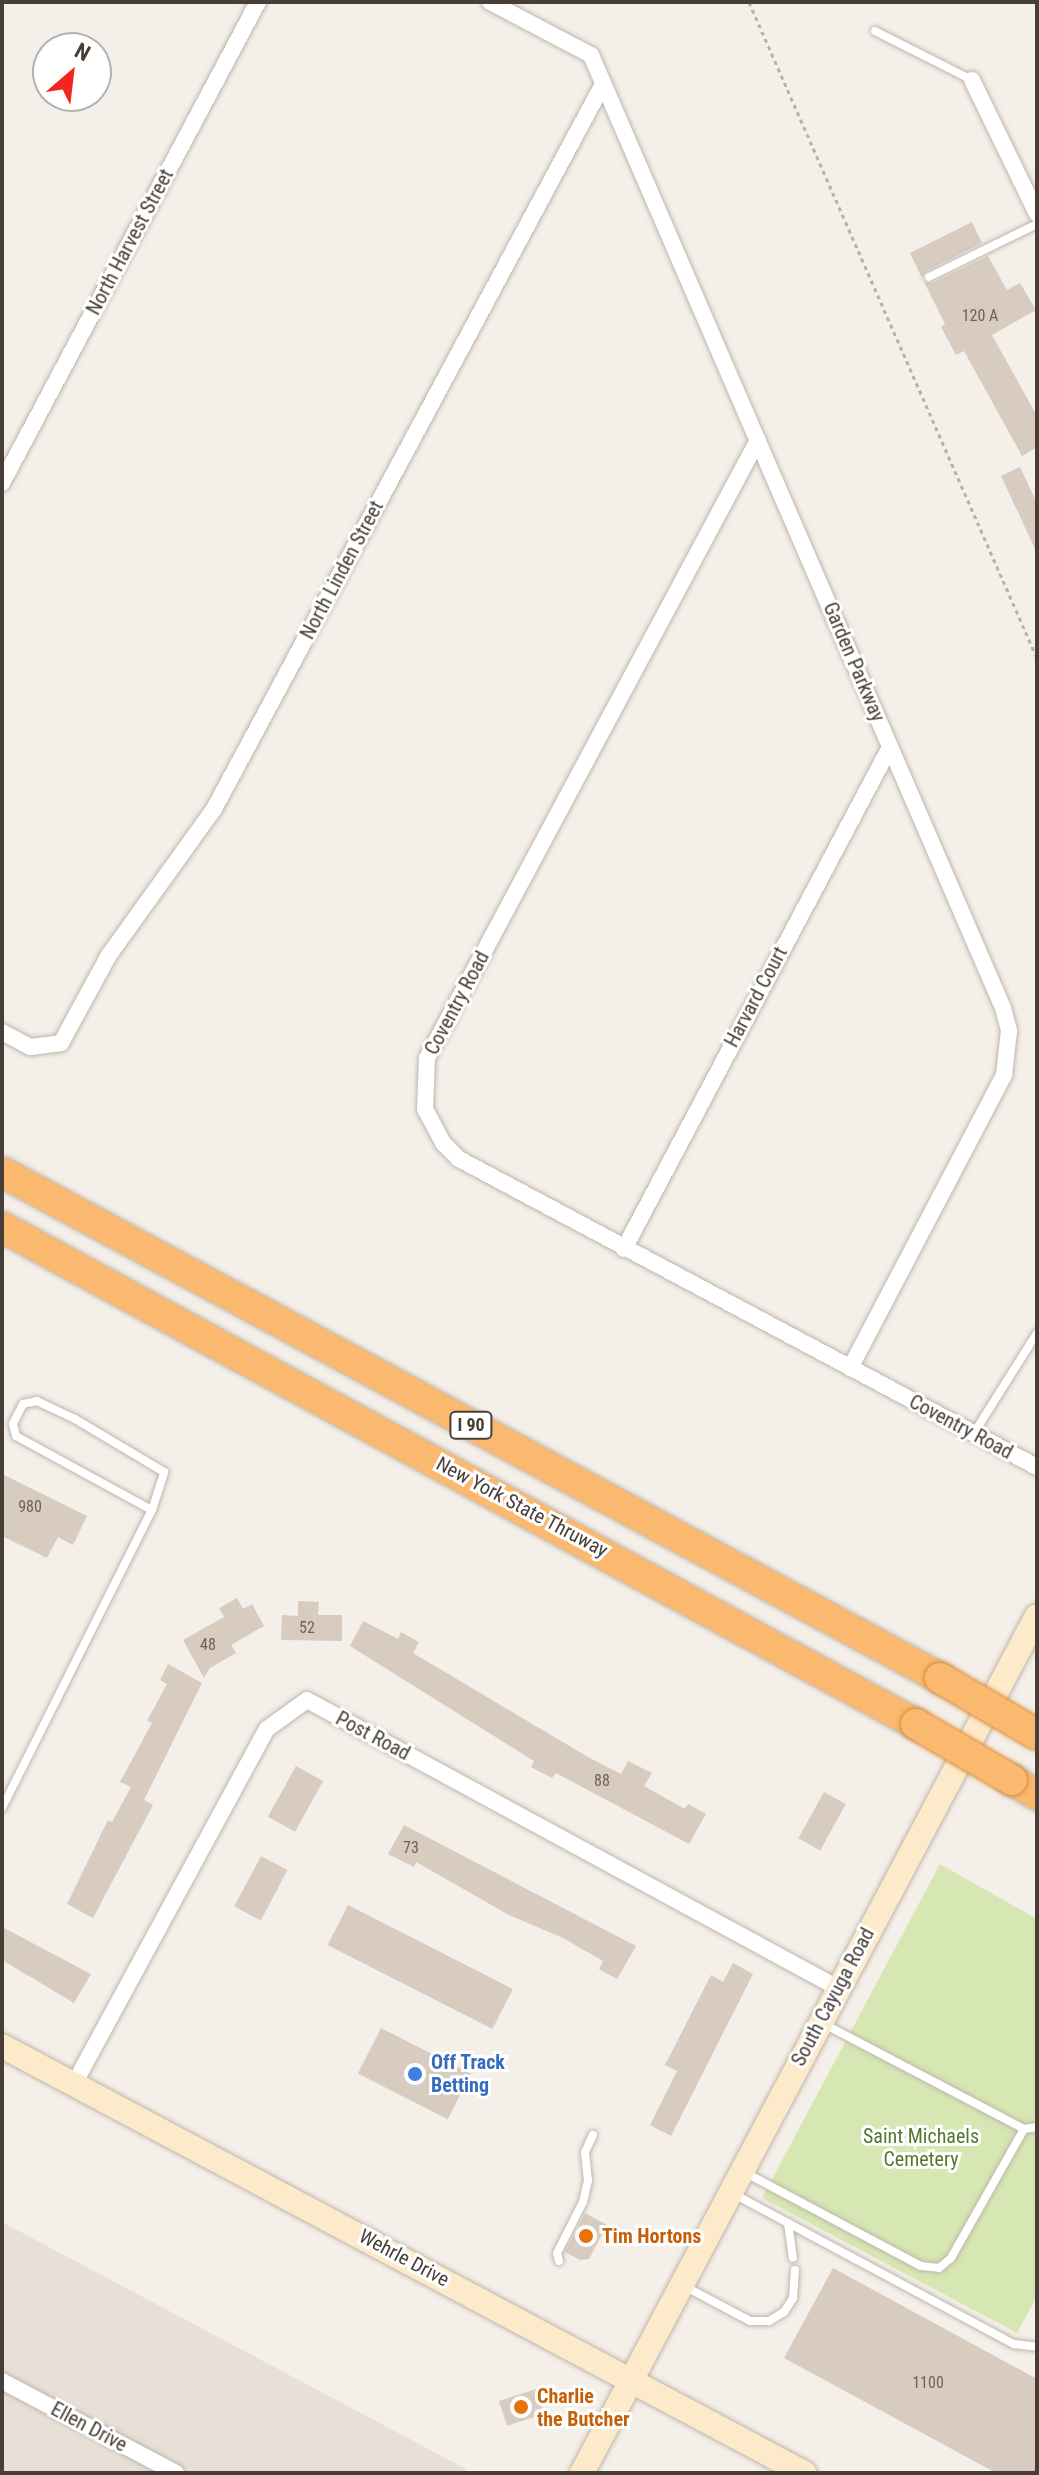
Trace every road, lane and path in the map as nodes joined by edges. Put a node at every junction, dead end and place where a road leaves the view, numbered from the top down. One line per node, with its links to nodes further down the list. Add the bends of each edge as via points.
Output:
1 (258, 2): 11 (street, North Harvest Street)
2 (490, 2): 6 (street, Garden Parkway, via 591,55)
3 (749, 2): 12 (path)
4 (875, 31): 5 (lane)
5 (972, 80): 7 (street)
6 (603, 84): 10 (street, Garden Parkway); 14 (street, North Linden Street, via 214,809 109,955 61,1043 30,1047)
7 (1037, 214)
8 (1037, 224): 9 (lane)
9 (929, 277)
10 (758, 440): 13 (street, Garden Parkway); 17 (street, Coventry Road, via 424,1072 432,1126 459,1159)
11 (2, 483)
12 (1037, 658)
13 (890, 747): 17 (street, Harvard Court); 19 (street, Garden Parkway, via 1003,1008 1009,1052 995,1093)
14 (2, 1032)
15 (2, 1172): 24 (highway, I 90, bridge, via 940,1678)
16 (2, 1227): 25 (highway, New York State Thruway / I 90, bridge, via 916,1724)
17 (624, 1249): 19 (street, Coventry Road)
18 (1037, 1333): 20 (lane)
19 (850, 1368): 20 (street, Coventry Road)
20 (974, 1434): 21 (street, Coventry Road)
21 (1037, 1467)
22 (152, 1510): 22 (lane, via 164,1472 156,1462 37,1401 23,1404 13,1424 16,1436); 26 (lane)
23 (1037, 1616): 27 (street, South Cayuga Road)
24 (1036, 1735)
25 (1024, 1788)
26 (2, 1808)
27 (838, 1988): 28 (street, South Cayuga Road); 30 (street, Post Road, via 307,1700 267,1729)
28 (820, 2022): 32 (lane); 34 (street, South Cayuga Road)
29 (2, 2046): 30 (street, Wehrle Drive)
30 (74, 2084): 41 (street, Wehrle Drive)
31 (1037, 2127): 32 (lane)
32 (1024, 2129): 34 (lane, via 951,2258 939,2268 921,2266)
33 (593, 2135): 37 (lane, via 585,2152 588,2181 583,2202 557,2253)
34 (734, 2181): 35 (lane); 39 (street, South Cayuga Road)
35 (788, 2223): 36 (lane); 40 (lane, via 1014,2344)
36 (793, 2258)
37 (559, 2261)
38 (795, 2270): 39 (lane, via 793,2298 769,2321 750,2321)
39 (680, 2284): 41 (street, South Cayuga Road)
40 (1037, 2347)
41 (630, 2378): 44 (street, South Cayuga Road); 45 (street, Wehrle Drive)
42 (2, 2381): 43 (street, Ellen Drive)
43 (176, 2473)
44 (582, 2473)
45 (804, 2473)

